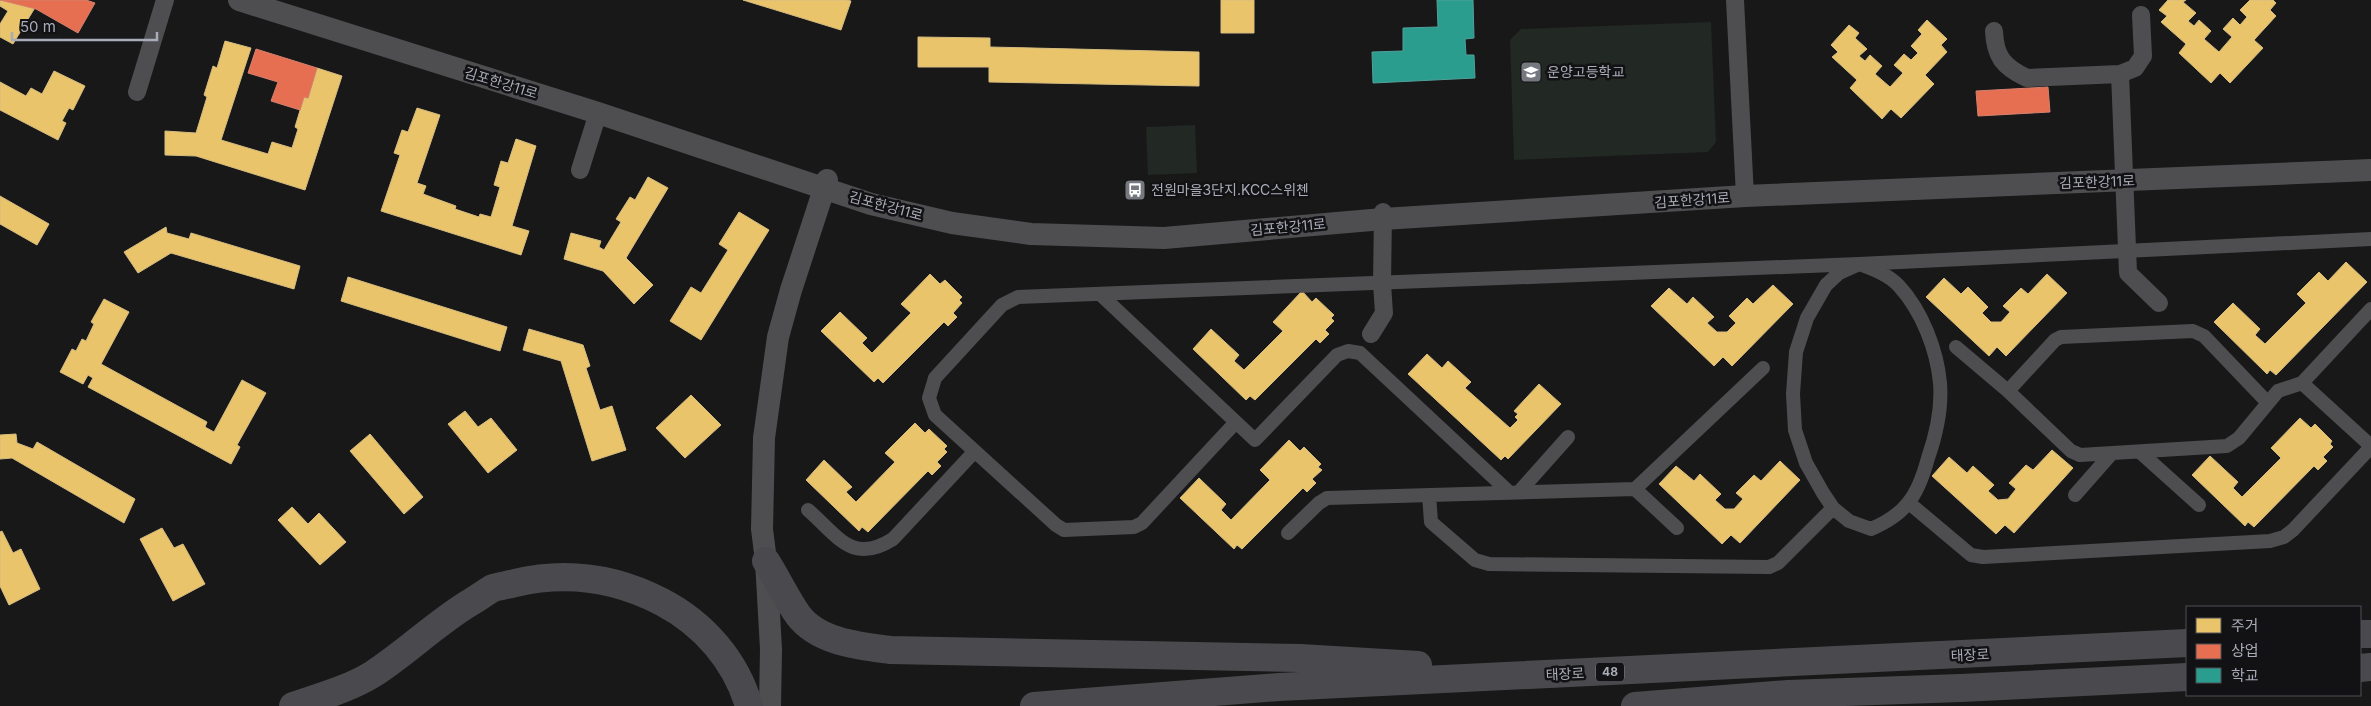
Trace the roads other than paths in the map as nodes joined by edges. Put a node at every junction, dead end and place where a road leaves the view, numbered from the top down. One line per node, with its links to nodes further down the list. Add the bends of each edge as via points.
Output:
1 (166, 0): 8 (street)
2 (239, 0): 9 (street, 김포한강11로)
3 (260, 0): 14 (street, 김포한강11로)
4 (1735, 0): 15 (street)
5 (2141, 15): 7 (street, via 2143,56 2135,68)
6 (1994, 31): 7 (street, via 1994,47 2001,60 2027,78)
7 (2120, 74): 13 (street)
8 (137, 92)
9 (598, 113): 11 (street); 14 (street, 김포한강11로)
10 (2371, 161): 13 (street, 김포한강11로)
11 (580, 170)
12 (2371, 170): 13 (street, 김포한강11로)
13 (2124, 176): 15 (street, 김포한강11로); 18 (street)
14 (826, 184): 16 (street, 김포한강11로, via 871,204 952,223 1031,234 1164,238); 46 (street, via 791,290 769,389 762,488)
15 (1744, 192): 16 (street, 김포한강11로)
16 (1383, 216): 20 (street)
17 (2371, 239): 18 (street)
18 (2127, 252): 19 (street); 22 (street, via 2128,273)
19 (1859, 264): 20 (street); 40 (street, via 1877,270 1898,285 1913,305 1935,355 1940,384 1938,416 1933,444); 42 (street, via 1839,273 1826,285 1807,318 1796,352 1795,430 1806,463)
20 (1382, 284): 21 (street); 24 (street, via 1384,314)
21 (1101, 295): 30 (street); 33 (street, via 1018,297 1009,300 935,378 929,398 931,408)
22 (2159, 304)
23 (2371, 309): 27 (street)
24 (1371, 334)
25 (1956, 347): 28 (street)
26 (1762, 368): 36 (street)
27 (2302, 383): 29 (street, via 2278,391); 32 (street)
28 (2008, 391): 29 (street, via 2055,340 2062,337 2193,331 2204,336); 35 (street, via 2071,451 2080,455)
29 (2268, 403): 34 (street, via 2240,438 2227,446)
30 (1236, 422): 33 (street, via 1142,523 1134,527 1064,530); 37 (street, via 1254,440 1337,355 1348,351 1360,353)
31 (1568, 436): 37 (street)
32 (2371, 447): 40 (street, via 2293,530 2270,541 1983,557 1971,555)
33 (975, 451): 43 (street, via 894,539 880,548 864,551 852,548)
34 (2140, 452): 35 (street); 41 (street)
35 (2112, 453): 39 (street)
36 (1635, 489): 37 (street); 44 (street)
37 (1514, 492): 38 (street)
38 (1429, 495): 42 (street, via 1431,522 1475,560 1489,564 1769,567 1778,563); 45 (street, via 1327,498)
39 (2075, 495)
40 (1909, 503): 42 (street, via 1890,520 1871,529 1849,521)
41 (2199, 505)
42 (1833, 508)
43 (808, 510)
44 (1676, 528)
45 (1288, 533)
46 (766, 561): 48 (main road, via 799,616 820,633 848,644 890,650 1300,658); 52 (street, via 771,649)
47 (2186, 643): 48 (main road, 태장로 / 48)
48 (1564, 674): 53 (main road, 태장로 / 48, via 1279,687)
49 (2186, 677): 54 (main road, via 1788,694)
50 (293, 706): 51 (main road, via 331,694 372,674 456,611 493,588 536,578 578,577 612,582 644,593 678,611 707,635 727,658 743,684)
51 (749, 706)
52 (770, 706)
53 (1034, 706)
54 (1635, 706)

